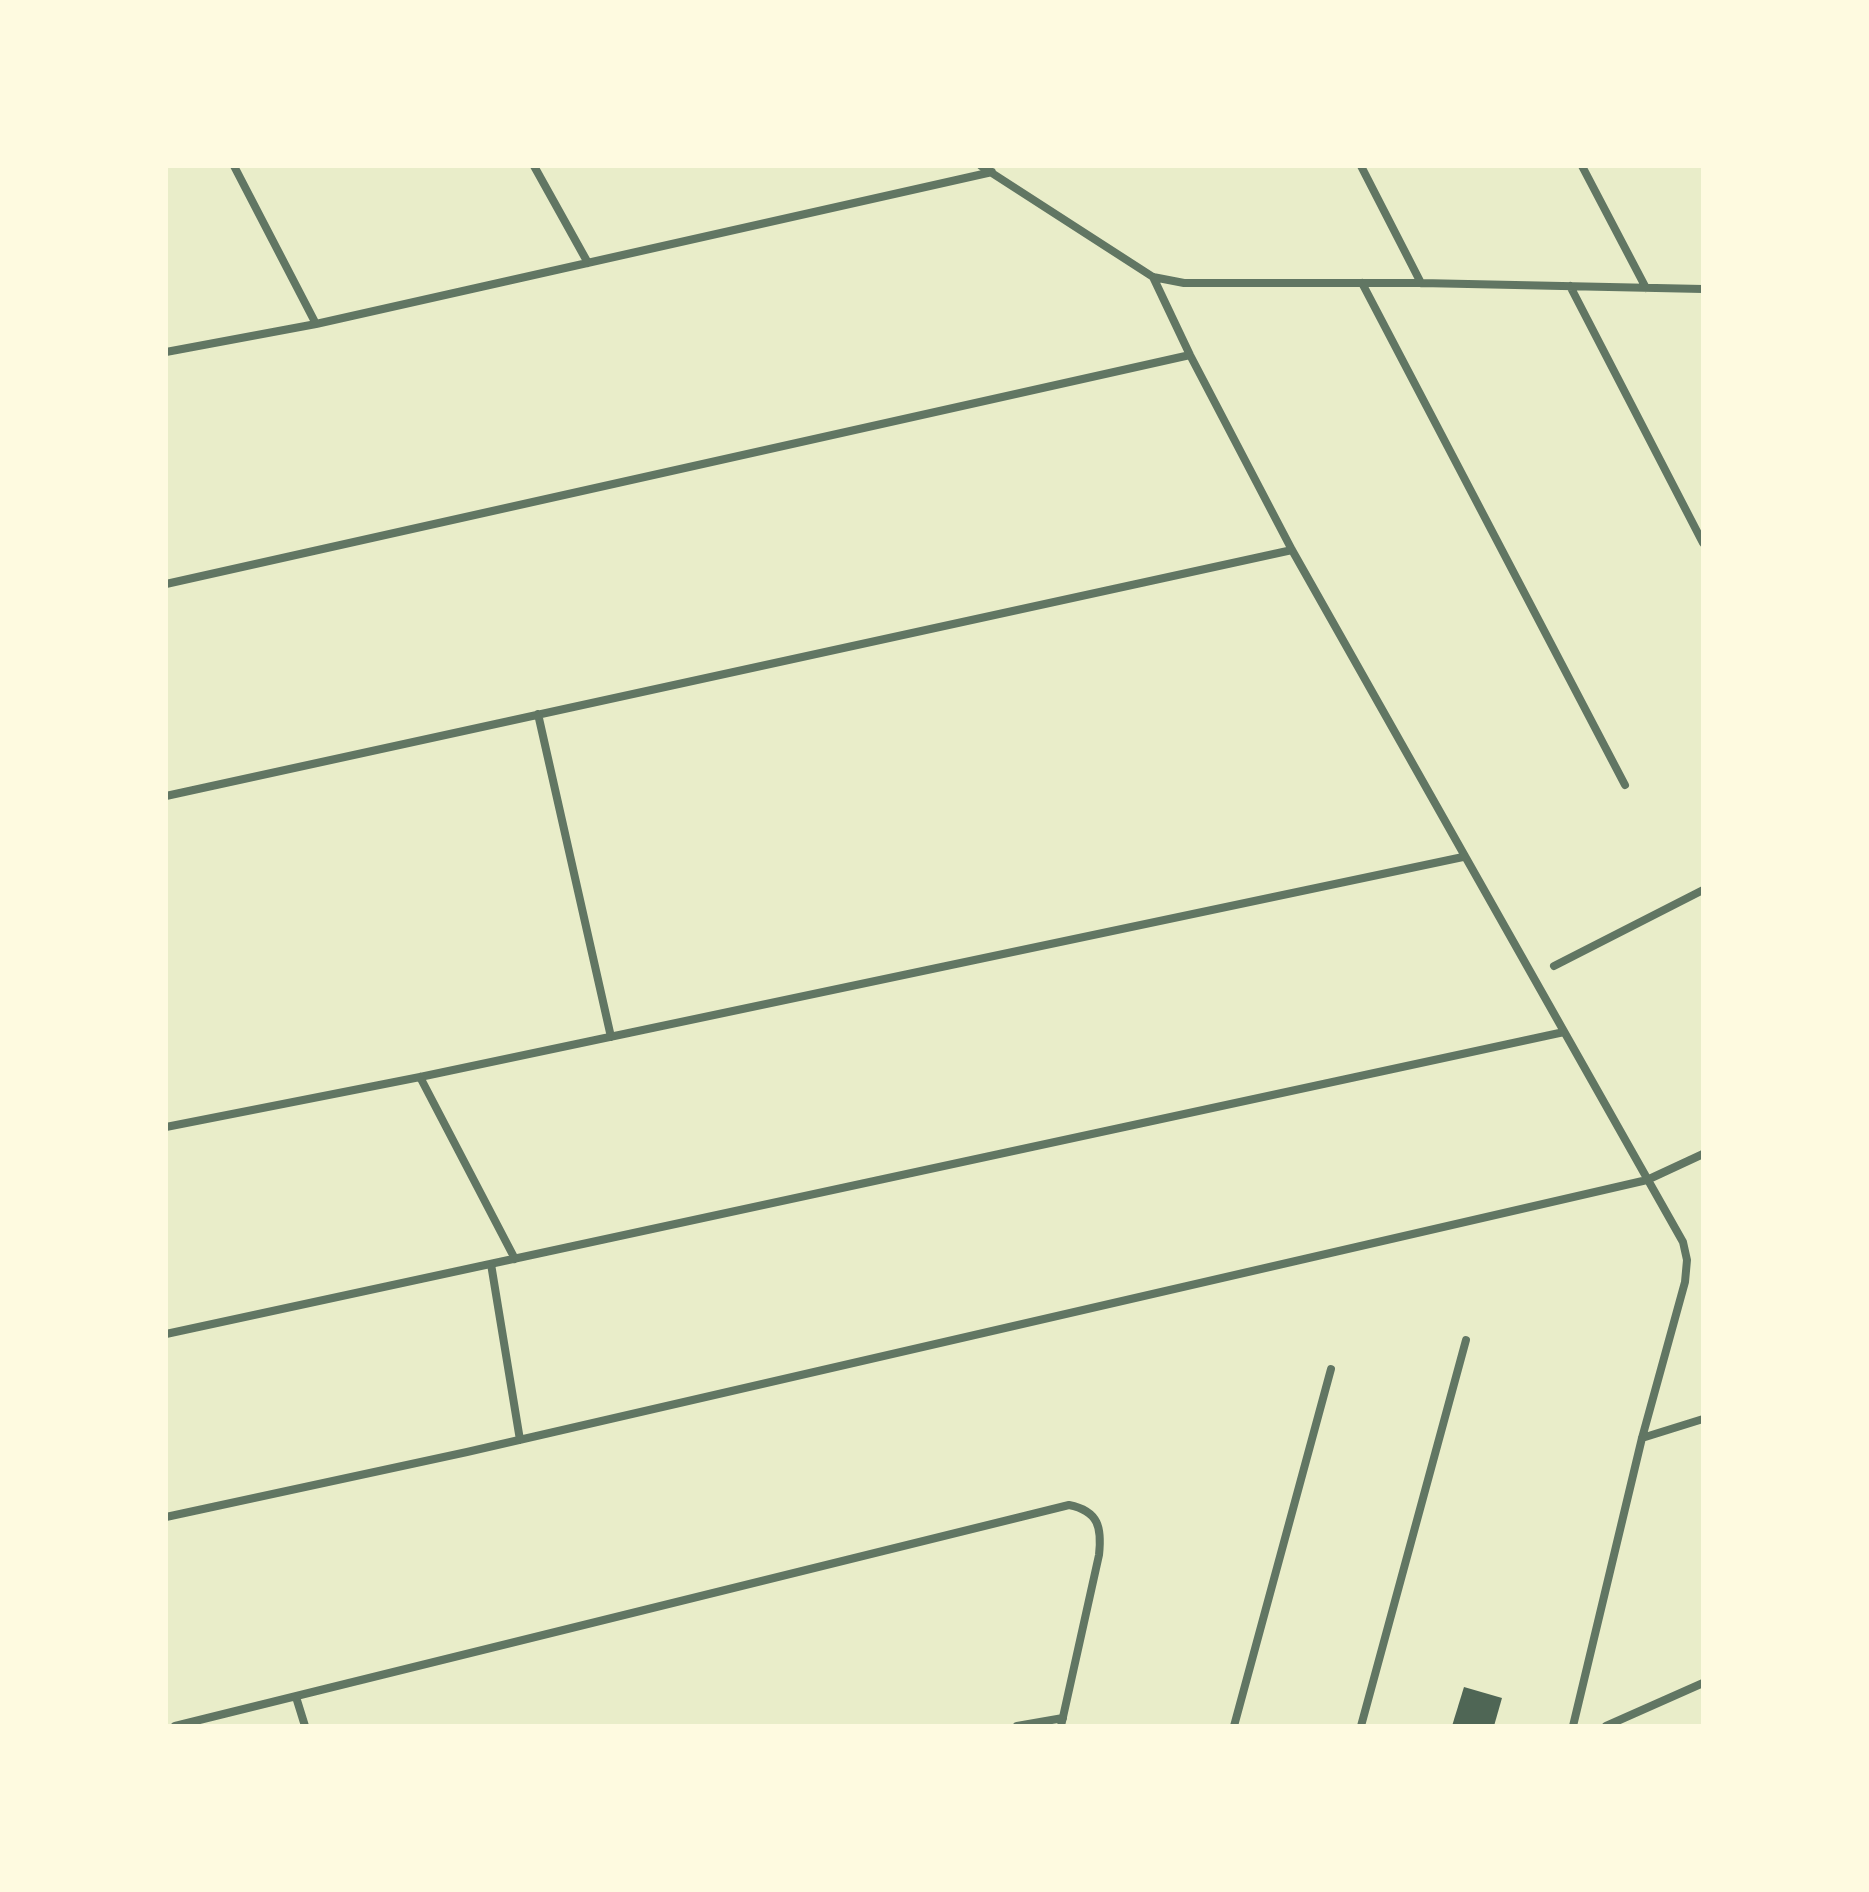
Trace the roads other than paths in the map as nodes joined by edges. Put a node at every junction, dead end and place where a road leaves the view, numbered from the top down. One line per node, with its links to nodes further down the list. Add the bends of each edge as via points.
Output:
1 (234, 166): 14 (street)
2 (534, 166): 7 (street)
3 (981, 166): 6 (street)
4 (1361, 166): 10 (street)
5 (1582, 166): 12 (street)
6 (992, 172): 7 (street); 8 (street)
7 (588, 263): 14 (street)
8 (1153, 277): 9 (street, via 1184,283); 16 (street)
9 (1362, 283): 10 (street); 21 (street)
10 (1421, 283): 11 (street)
11 (1570, 286): 12 (street); 17 (street)
12 (1646, 288): 13 (street)
13 (1703, 289)
14 (316, 324): 15 (street)
15 (166, 352)
16 (1190, 355): 18 (street); 19 (street)
17 (1703, 543)
18 (1292, 550): 20 (street); 23 (street)
19 (166, 584)
20 (538, 714): 22 (street); 27 (street)
21 (1625, 785)
22 (166, 796)
23 (1463, 857): 26 (street); 27 (street)
24 (1703, 890): 25 (street)
25 (1554, 966)
26 (1564, 1032): 31 (street); 32 (street)
27 (611, 1037): 28 (street)
28 (420, 1077): 29 (street); 32 (street)
29 (166, 1127)
30 (1703, 1154): 31 (street)
31 (1647, 1180): 38 (street, via 1683,1242 1687,1260); 39 (street)
32 (515, 1259): 33 (street)
33 (491, 1264): 34 (street); 39 (street)
34 (166, 1334)
35 (1466, 1340): 48 (street)
36 (1331, 1369): 47 (street)
37 (1703, 1419): 38 (street)
38 (1642, 1438): 49 (street)
39 (520, 1440): 40 (street)
40 (166, 1517)
41 (1703, 1683): 50 (street)
42 (296, 1697): 43 (street, via 1069,1505 1087,1511 1101,1534); 44 (street); 45 (street)
43 (1062, 1722): 46 (street)
44 (175, 1726)
45 (305, 1726)
46 (1017, 1726)
47 (1234, 1726)
48 (1361, 1726)
49 (1573, 1726)
50 (1606, 1726)

